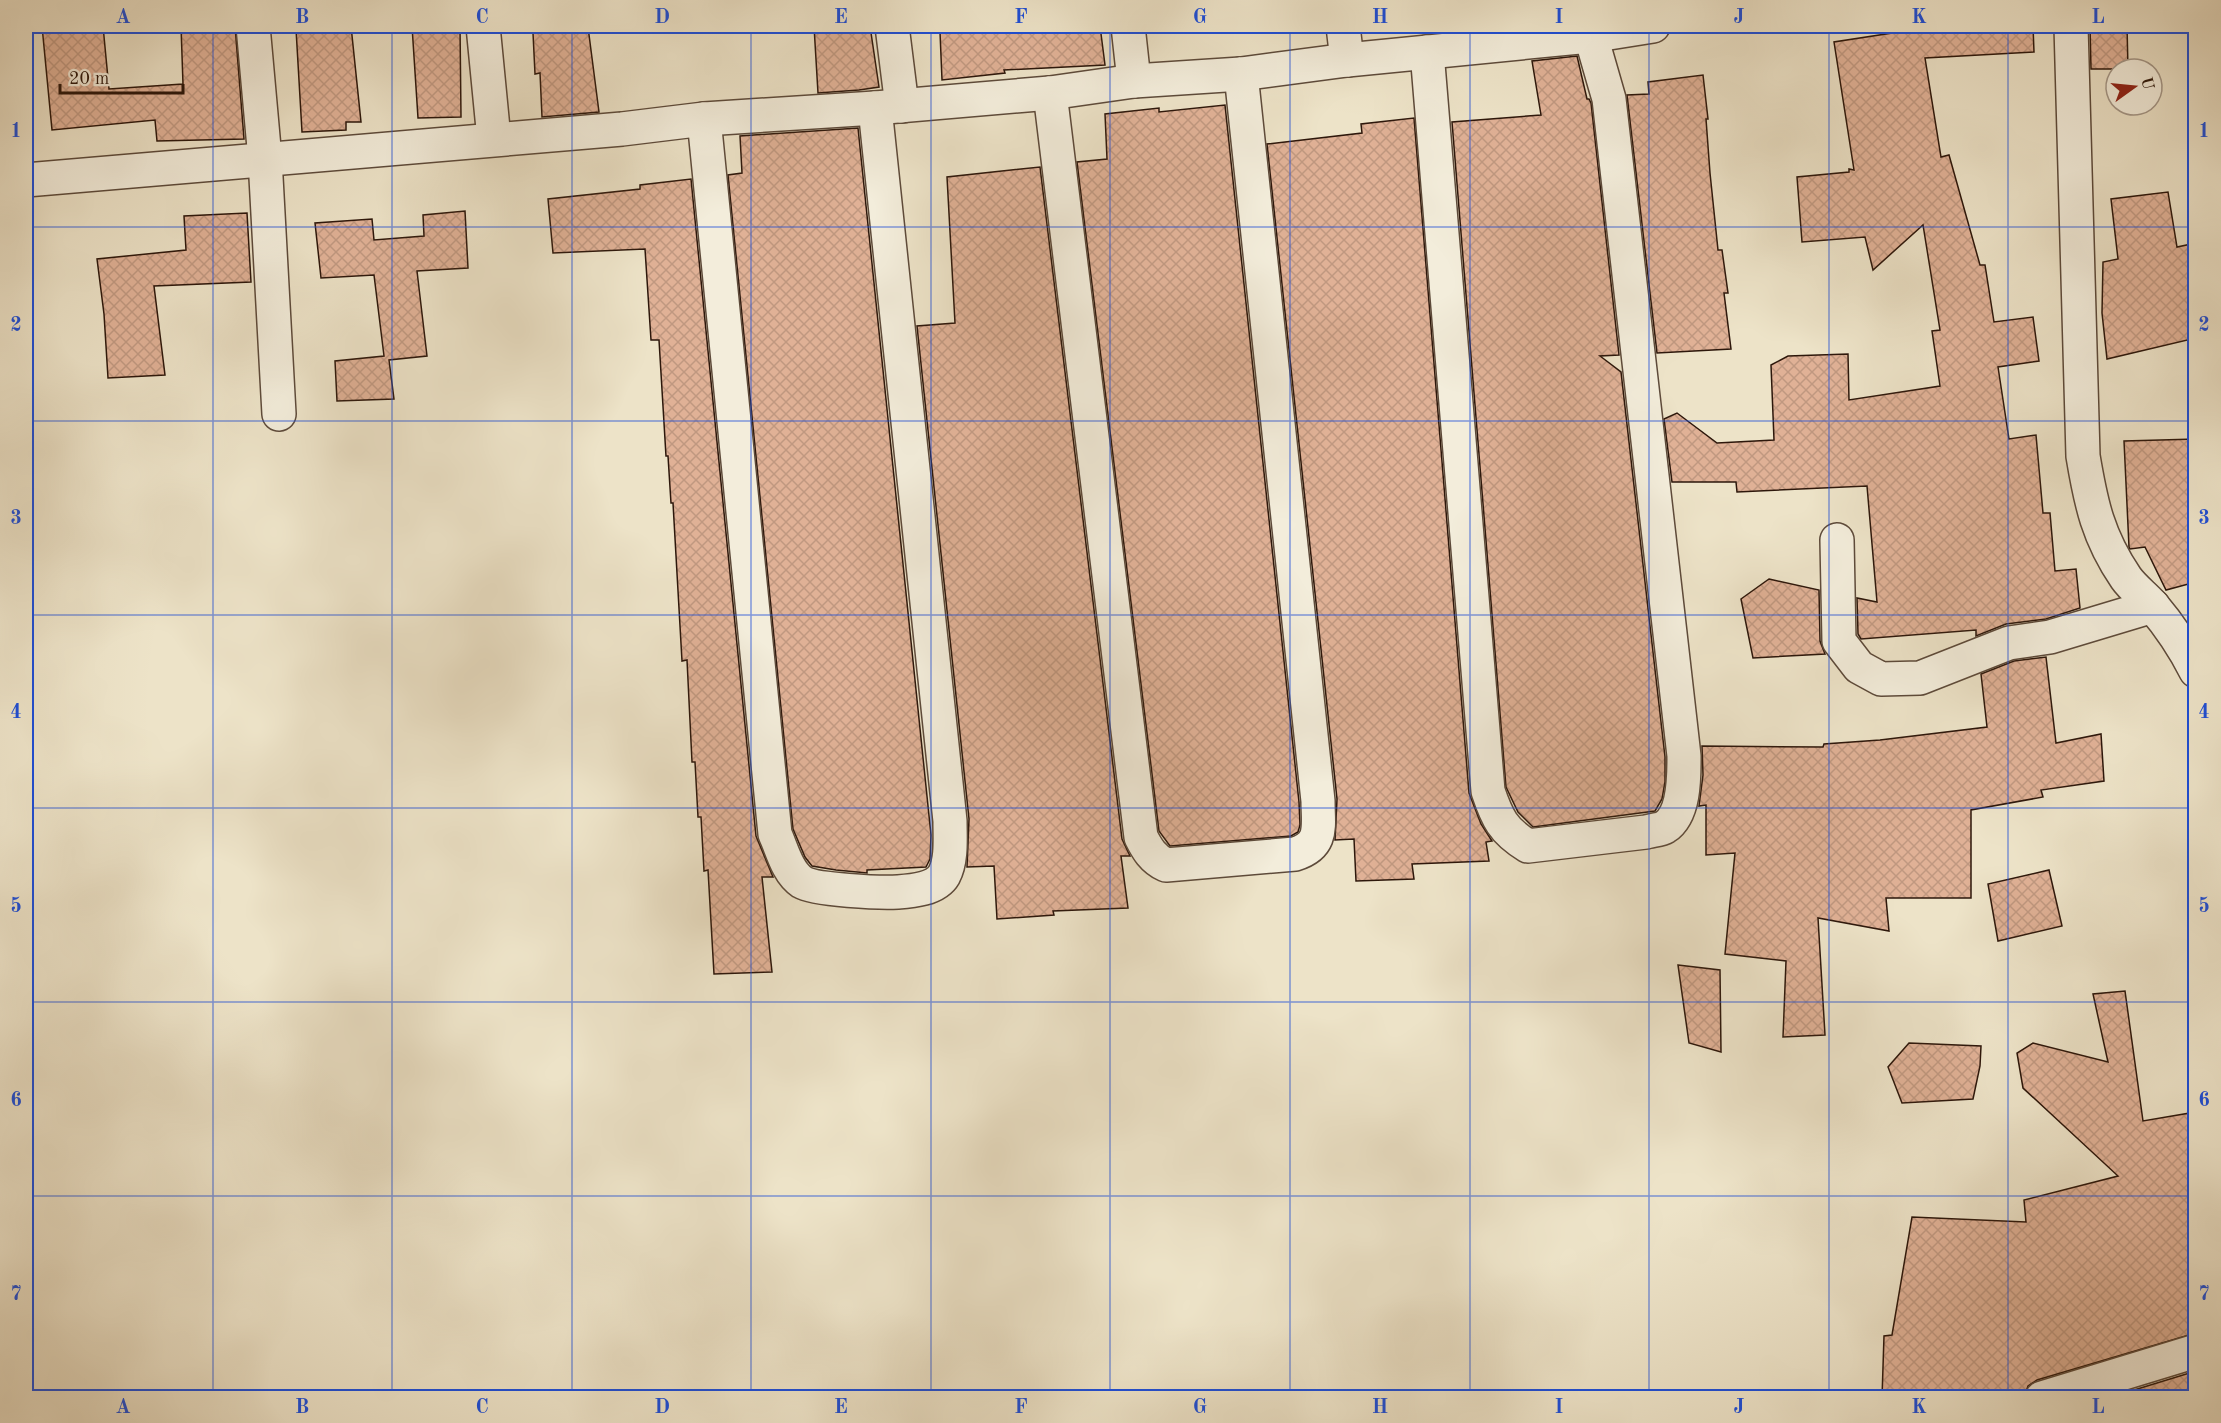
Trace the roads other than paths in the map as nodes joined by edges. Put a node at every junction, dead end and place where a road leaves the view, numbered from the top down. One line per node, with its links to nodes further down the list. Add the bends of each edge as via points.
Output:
1 (253, 26): 17 (street)
2 (483, 26): 16 (street)
3 (892, 26): 14 (street)
4 (1128, 26): 12 (street)
5 (1343, 26): 10 (street)
6 (1653, 26): 8 (street)
7 (2071, 26): 21 (street, via 2082,456 2092,508 2106,544 2127,580)
8 (1589, 31): 9 (street); 9 (street, via 1609,99 1684,756 1683,795 1673,818 1664,827 1646,832 1528,846 1497,818 1488,791)
9 (1427, 52): 10 (street)
10 (1347, 60): 11 (street)
11 (1241, 74): 12 (street); 13 (street, via 1317,801 1316,841 1295,855 1166,865 1151,854 1141,837)
12 (1134, 81): 13 (street)
13 (1050, 93): 14 (street)
14 (888, 107): 15 (street); 15 (street, via 950,821 949,859 943,877 932,886 898,892 803,882 787,863 776,834)
15 (704, 119): 16 (street)
16 (494, 139): 17 (street)
17 (265, 159): 18 (street); 19 (street)
18 (26, 180)
19 (279, 414)
20 (1837, 540): 21 (street, via 1839,641 1859,668 1881,679 1920,678 2009,643 2050,637)
21 (2153, 606): 22 (street)
22 (2196, 671)
23 (2196, 1351): 24 (street)
24 (2042, 1398)

